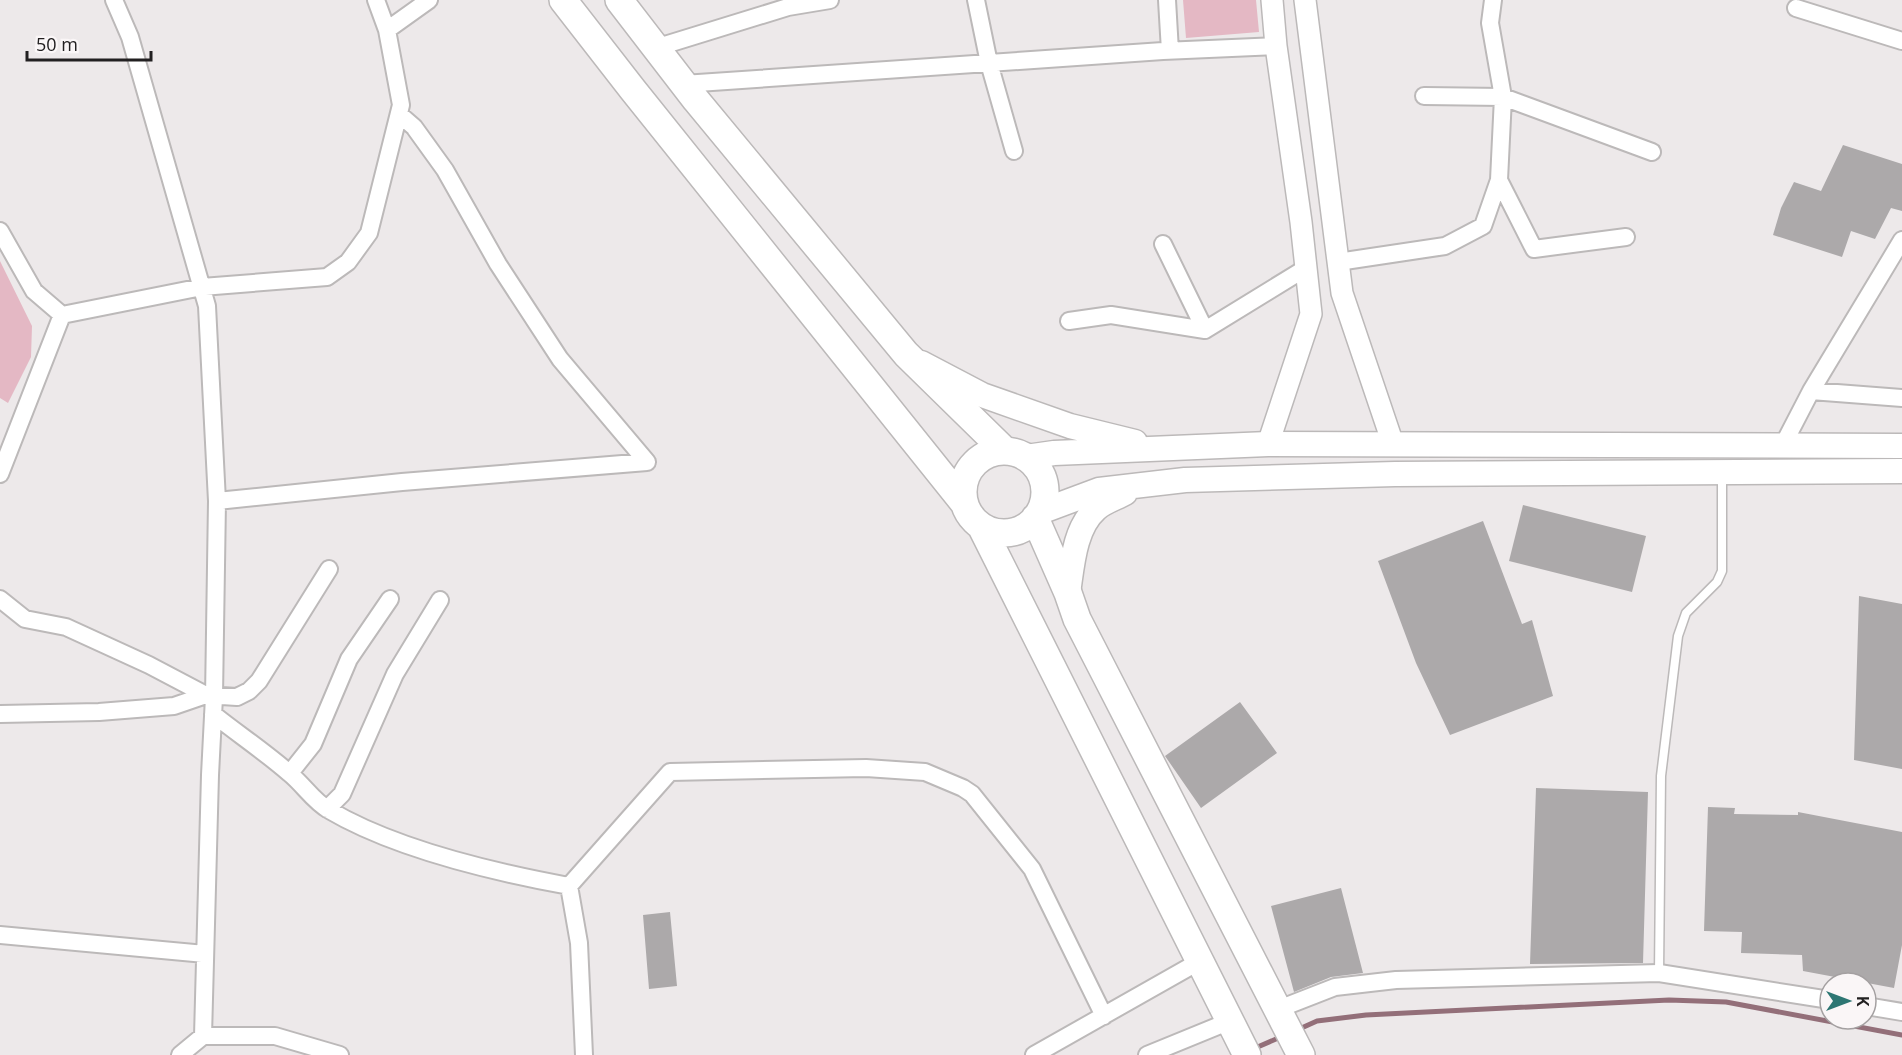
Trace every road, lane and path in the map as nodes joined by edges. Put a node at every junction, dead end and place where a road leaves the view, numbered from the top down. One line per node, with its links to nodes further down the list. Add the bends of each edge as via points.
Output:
1 (114, 0): 33 (street, via 130,37)
2 (376, 0): 13 (street)
3 (429, 0): 13 (street)
4 (563, 0): 51 (main road)
5 (619, 0): 16 (main road)
6 (830, 0): 16 (street, via 788,8)
7 (976, 0): 18 (street)
8 (1167, 0): 17 (street)
9 (1272, 0): 15 (street)
10 (1305, 0): 30 (street)
11 (1493, 0): 21 (street, via 1490,23)
12 (1796, 8): 14 (street)
13 (387, 30): 22 (street, via 401,105)
14 (1902, 41)
15 (1276, 45): 17 (street); 32 (street)
16 (655, 48): 19 (main road)
17 (1170, 51): 18 (street)
18 (989, 63): 19 (street); 23 (street)
19 (683, 84): 37 (main road)
20 (1424, 96): 21 (street)
21 (1503, 97): 24 (street); 25 (street)
22 (399, 114): 33 (street, via 369,233 348,262 327,277); 50 (street, via 414,127 445,170 498,264 560,359 647,462)
23 (1014, 151)
24 (1653, 152)
25 (1499, 180): 27 (street, via 1534,249); 30 (street, via 1483,226 1445,246)
26 (0, 231): 34 (street, via 33,291)
27 (1626, 237)
28 (1902, 240): 31 (street)
29 (1163, 244): 36 (street)
30 (1338, 262): 41 (street, via 1342,293)
31 (1896, 262): 38 (street)
32 (1306, 268): 36 (street); 40 (street, via 1311,314)
33 (202, 287): 34 (street); 50 (street, via 207,306)
34 (62, 315): 48 (street)
35 (1069, 321): 36 (street, via 1111,315)
36 (1205, 330)
37 (906, 354): 44 (main road, via 982,395 1070,426); 45 (main road)
38 (1811, 391): 39 (street); 42 (street)
39 (1902, 398)
40 (1268, 444): 41 (main road); 44 (main road)
41 (1393, 444): 42 (main road)
42 (1783, 445): 43 (main road)
43 (1902, 446)
44 (1161, 448): 45 (main road)
45 (1015, 453): 51 (main road, via 991,452 980,458 965,478); 52 (main road, via 1035,465 1042,476 1044,500)
46 (1722, 471): 47 (main road); 49 (main road, via 1395,474); 68 (lane, via 1722,571 1717,582 1686,613 1678,636 1661,776)
47 (1902, 471)
48 (0, 474)
49 (1140, 484): 52 (main road, via 1099,490); 55 (main road, via 1096,509 1081,530)
50 (217, 501): 59 (street)
51 (964, 503): 53 (main road)
52 (1038, 515): 53 (main road, via 1020,530 1007,533); 55 (main road)
53 (981, 526): 67 (main road)
54 (329, 569): 59 (street, via 259,681 237,697)
55 (1068, 593): 71 (main road, via 1083,630)
56 (0, 599): 59 (street, via 25,619 66,627)
57 (390, 599): 62 (street, via 350,659 313,744)
58 (440, 600): 63 (street, via 395,674 342,794)
59 (210, 696): 60 (street, via 174,706); 61 (street)
60 (0, 714)
61 (213, 714): 62 (street); 66 (street)
62 (290, 773): 63 (street)
63 (327, 809): 64 (street, via 372,832 432,852)
64 (568, 886): 73 (street, via 670,772 866,768 925,772 972,794 1032,869); 78 (street, via 579,942)
65 (0, 935): 66 (street)
66 (205, 954): 75 (street)
67 (1200, 961): 73 (street); 74 (main road)
68 (1659, 973): 69 (street); 71 (street, via 1396,980 1335,987)
69 (1818, 998)
70 (1878, 1008): 72 (street)
71 (1276, 1010): 82 (main road)
72 (1902, 1012)
73 (1104, 1016): 79 (street)
74 (1230, 1021): 80 (street); 81 (main road)
75 (203, 1036): 76 (street); 77 (street, via 274,1036)
76 (180, 1055)
77 (340, 1055)
78 (584, 1055)
79 (1034, 1055)
80 (1147, 1055)
81 (1247, 1055)
82 (1300, 1055)

